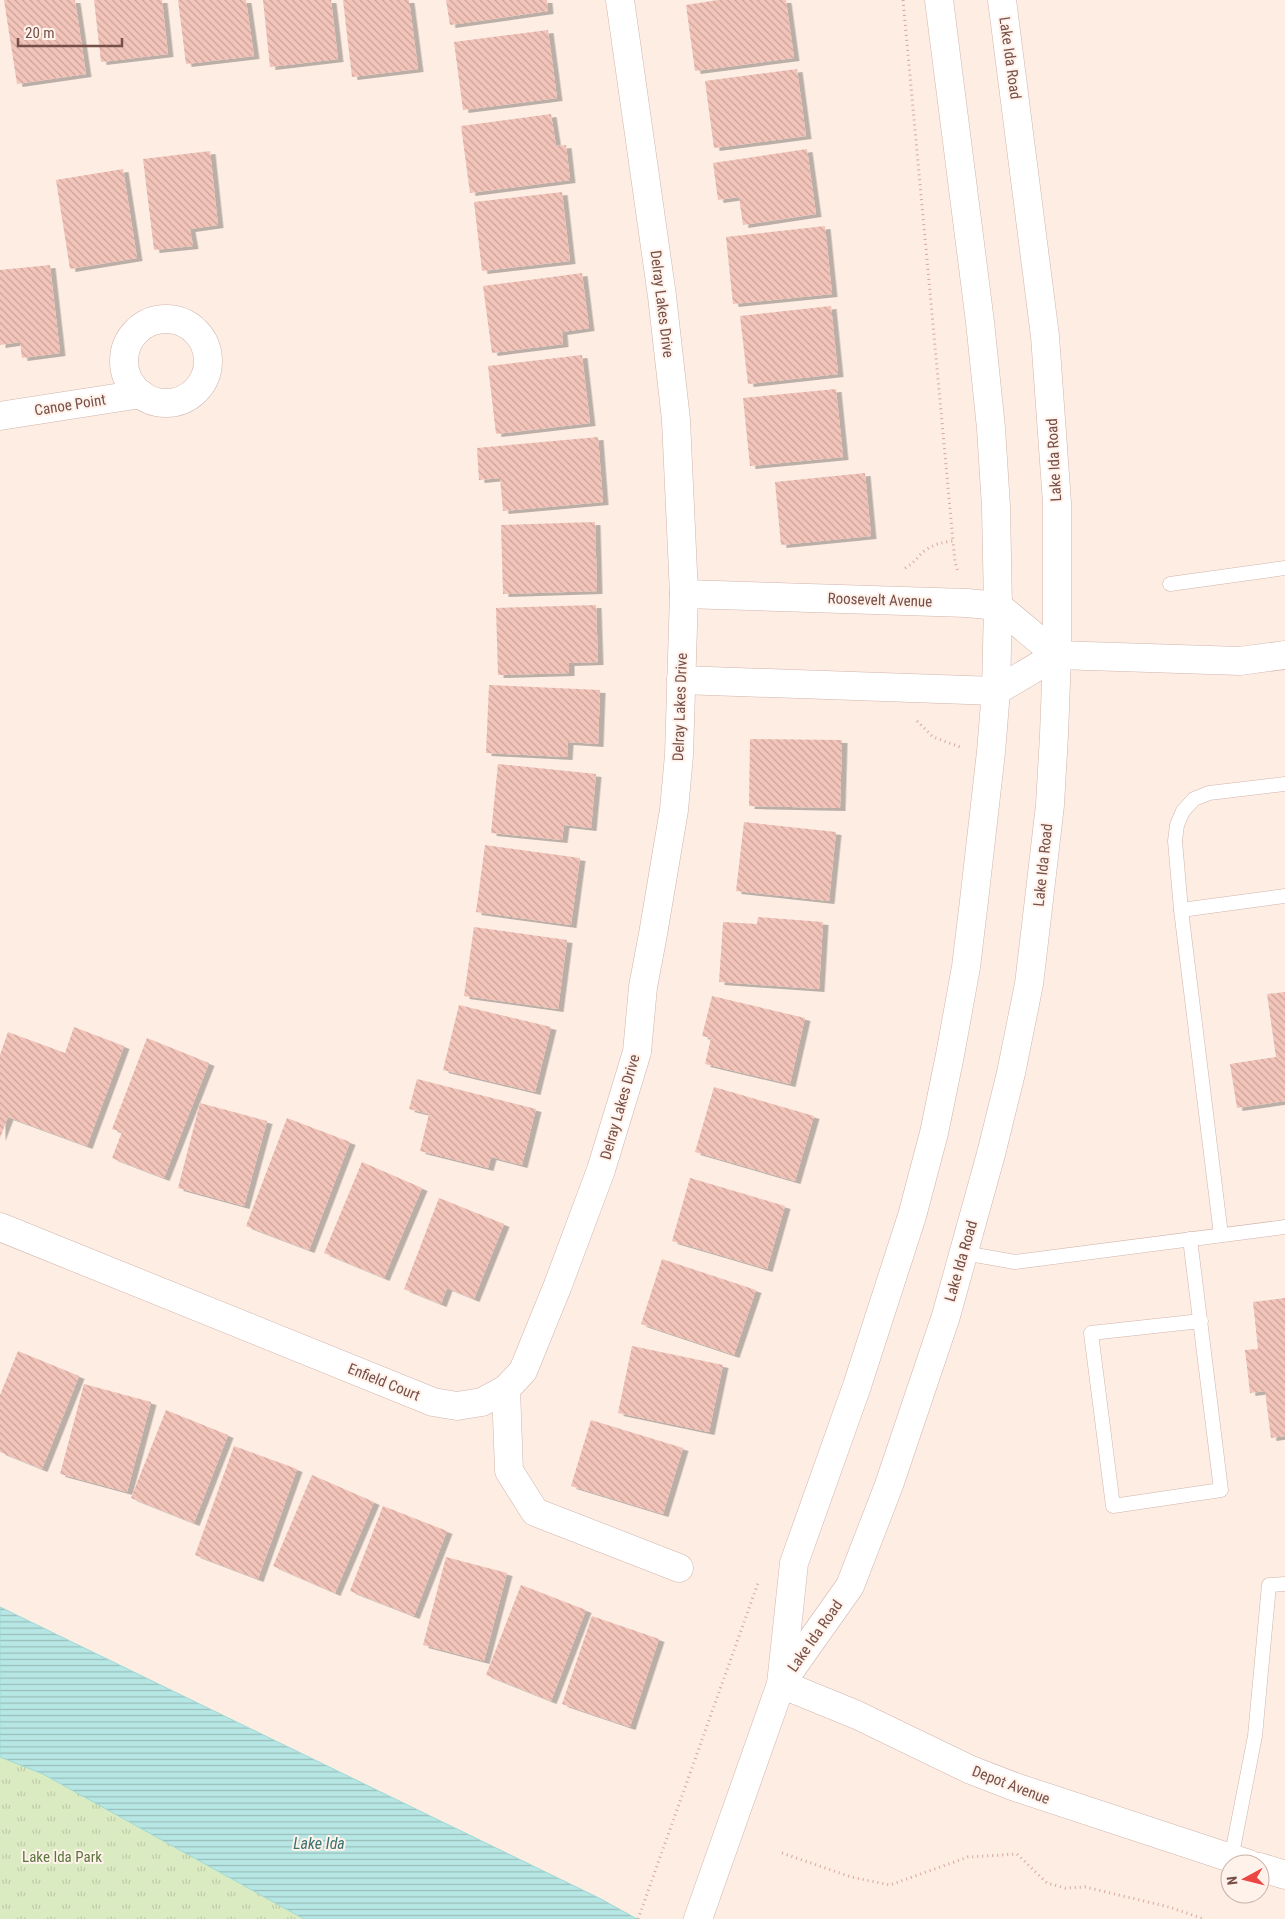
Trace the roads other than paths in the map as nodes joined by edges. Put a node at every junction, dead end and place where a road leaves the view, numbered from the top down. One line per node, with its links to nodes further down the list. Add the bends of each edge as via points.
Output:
1 (620, 0): 8 (street, Delray Lakes Drive, via 675,411)
2 (939, 0): 9 (street, Lake Ida Road, via 989,411 996,507)
3 (1002, 0): 11 (street, Lake Ida Road, via 1046,345 1056,503)
4 (140, 394): 5 (street, Canoe Point)
5 (0, 416)
6 (1285, 568): 7 (lane)
7 (1170, 584)
8 (684, 594): 9 (street, Roosevelt Avenue); 12 (street, Delray Lakes Drive)
9 (998, 606): 11 (street); 13 (street, Lake Ida Road)
10 (1285, 655): 11 (street, via 1240,661)
11 (1057, 656): 13 (street); 21 (street, Lake Ida Road, via 1050,805 1028,984 991,1154)
12 (681, 680): 13 (street); 23 (street, Delray Lakes Drive, via 674,810 643,987 637,1052 601,1170 558,1285 523,1371)
13 (996, 691): 26 (street, Lake Ida Road, via 966,968 934,1133 889,1291 794,1563)
14 (1285, 784): 16 (lane, via 1209,793 1194,800 1183,811 1175,841)
15 (1285, 896): 16 (lane)
16 (1181, 910): 19 (lane)
17 (0, 1227): 23 (street, Enfield Court, via 432,1402 457,1406 482,1402)
18 (1285, 1227): 19 (lane)
19 (1221, 1235): 20 (lane)
20 (1190, 1239): 21 (lane, via 1014,1262); 22 (lane)
21 (964, 1253): 26 (street, Lake Ida Road, via 892,1476 850,1586)
22 (1200, 1321): 22 (lane, via 1221,1490 1113,1506 1091,1333)
23 (506, 1389): 24 (street, via 510,1472 535,1512)
24 (679, 1568)
25 (1285, 1584): 28 (lane, via 1269,1586)
26 (781, 1684): 27 (street, Depot Avenue, via 857,1715 971,1770); 31 (street, Lake Ida Road)
27 (1220, 1854)
28 (1241, 1854)
29 (1270, 1870): 30 (street)
30 (1285, 1875)
31 (698, 1919)

